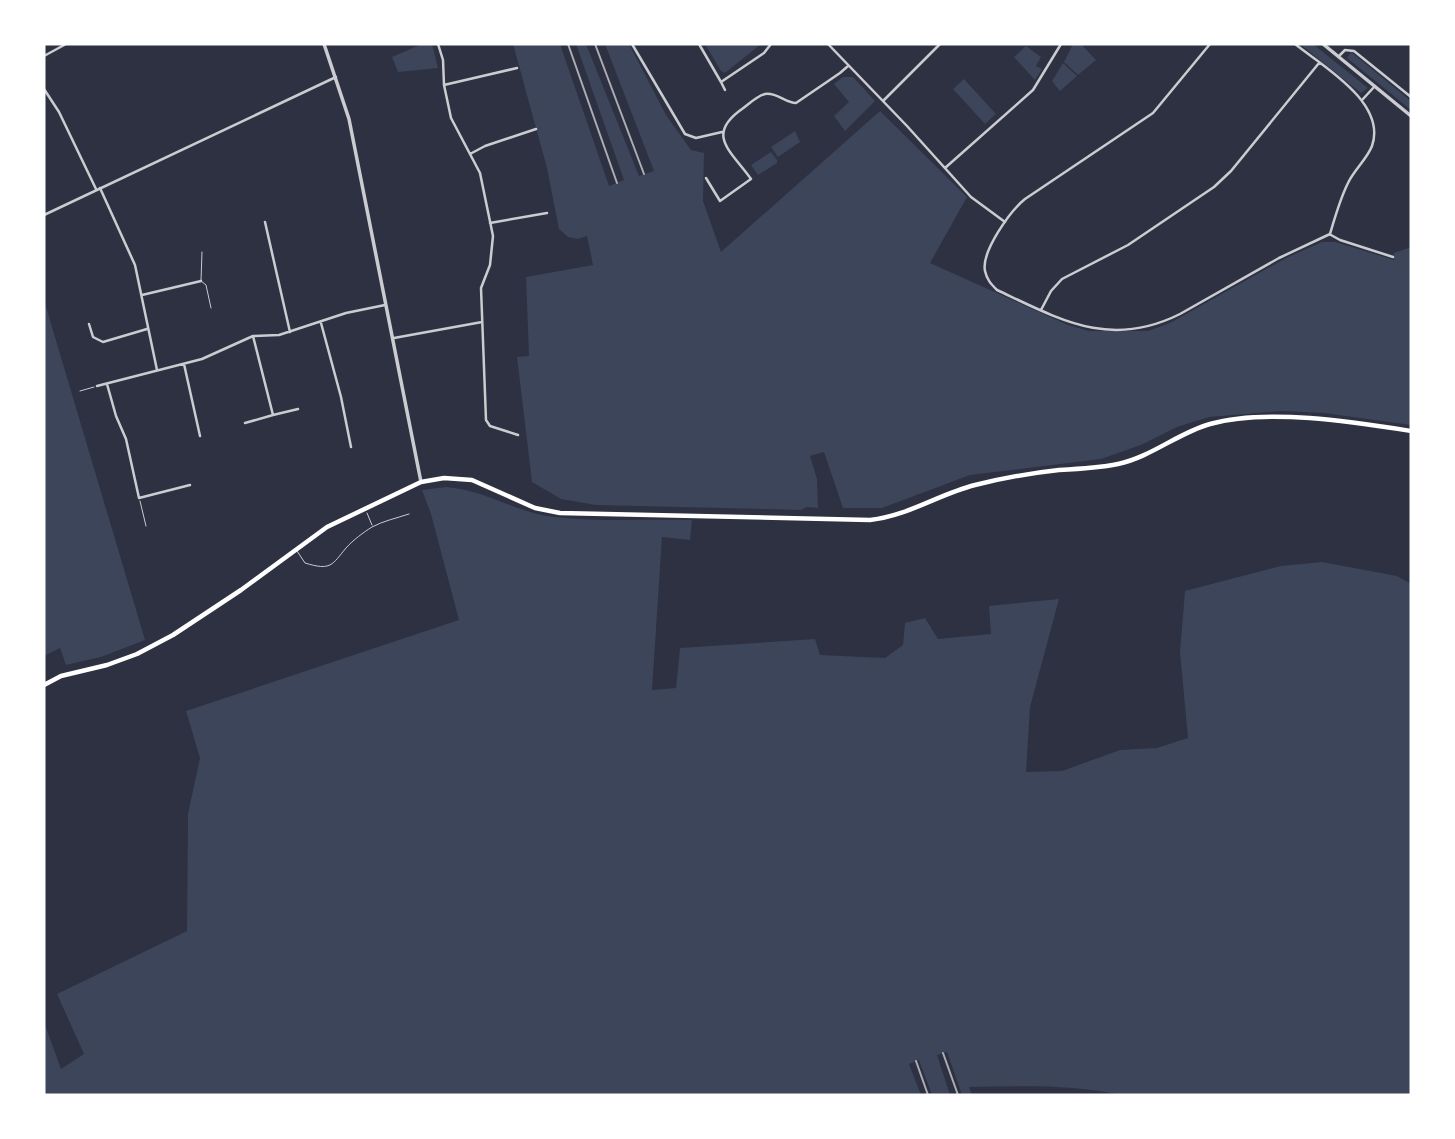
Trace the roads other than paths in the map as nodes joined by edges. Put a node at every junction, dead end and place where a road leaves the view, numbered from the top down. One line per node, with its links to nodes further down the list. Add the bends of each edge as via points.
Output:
1 (66, 44): 15 (street)
2 (324, 44): 20 (street)
3 (438, 44): 22 (street)
4 (632, 44): 31 (street, via 685,134 695,138)
5 (699, 44): 21 (street)
6 (771, 44): 21 (street)
7 (828, 44): 18 (street)
8 (940, 44): 28 (street)
9 (1062, 44): 33 (street, via 1033,90)
10 (1210, 44): 39 (street, via 1153,113 1025,199)
11 (1295, 44): 17 (street)
12 (1323, 44): 16 (street)
13 (1350, 44): 14 (street)
14 (1349, 49): 16 (street); 26 (street)
15 (44, 57)
16 (1338, 57): 23 (street)
17 (1319, 63): 27 (street); 48 (street, via 1214,187 1128,245 1062,279)
18 (848, 66): 28 (street); 31 (street, via 796,103 762,95 729,118)
19 (517, 68): 22 (street)
20 (336, 77): 35 (street); 46 (street)
21 (721, 82): 25 (street)
22 (444, 85): 32 (street, via 451,117)
23 (1375, 86): 27 (street); 29 (street)
24 (44, 89): 35 (street)
25 (725, 90)
26 (1411, 97)
27 (1363, 100): 41 (street, via 1374,121 1374,137 1371,149 1348,181)
28 (883, 102): 33 (street)
29 (1411, 116)
30 (536, 129): 32 (street)
31 (723, 131): 34 (street, via 725,142 751,179 720,201)
32 (470, 154): 40 (street, via 480,173)
33 (945, 169): 39 (street, via 980,206)
34 (706, 178)
35 (98, 188): 37 (street); 45 (street, via 132,256)
36 (547, 213): 40 (street)
37 (44, 215)
38 (265, 222): 53 (street)
39 (1005, 222): 48 (street, via 985,258 984,270 997,290)
40 (491, 223): 49 (street, via 493,247 481,288)
41 (1330, 234): 43 (street); 48 (street, via 1148,327 1097,330)
42 (202, 252): 44 (lane)
43 (1393, 257)
44 (201, 281): 45 (street); 47 (lane)
45 (142, 295): 52 (street)
46 (387, 305): 50 (street); 55 (street)
47 (211, 308)
48 (1041, 311)
49 (482, 322): 55 (street); 65 (street, via 486,420 490,426)
50 (321, 323): 53 (street); 67 (street)
51 (89, 324): 52 (street, via 93,337 103,342)
52 (147, 329): 57 (street)
53 (290, 332): 54 (street)
54 (253, 336): 56 (street); 62 (street)
55 (394, 338): 68 (street)
56 (184, 364): 57 (street); 66 (street)
57 (157, 370): 58 (street)
58 (107, 384): 59 (street); 70 (street)
59 (97, 387): 60 (lane)
60 (80, 391)
61 (298, 409): 62 (street)
62 (272, 415): 63 (street)
63 (245, 423)
64 (1411, 431): 68 (main road, via 1328,419 1231,419 1195,429 1120,464 986,482 944,494 900,515 870,520 560,513 535,508 472,480)
65 (518, 435)
66 (200, 436)
67 (351, 447)
68 (421, 482): 71 (main road)
69 (190, 485): 70 (street)
70 (139, 498): 73 (lane)
71 (365, 507): 74 (lane); 75 (main road)
72 (409, 514): 74 (lane)
73 (146, 526)
74 (373, 527): 75 (lane, via 332,565 305,563)
75 (295, 549): 76 (main road, via 173,635 137,654)
76 (44, 685)

